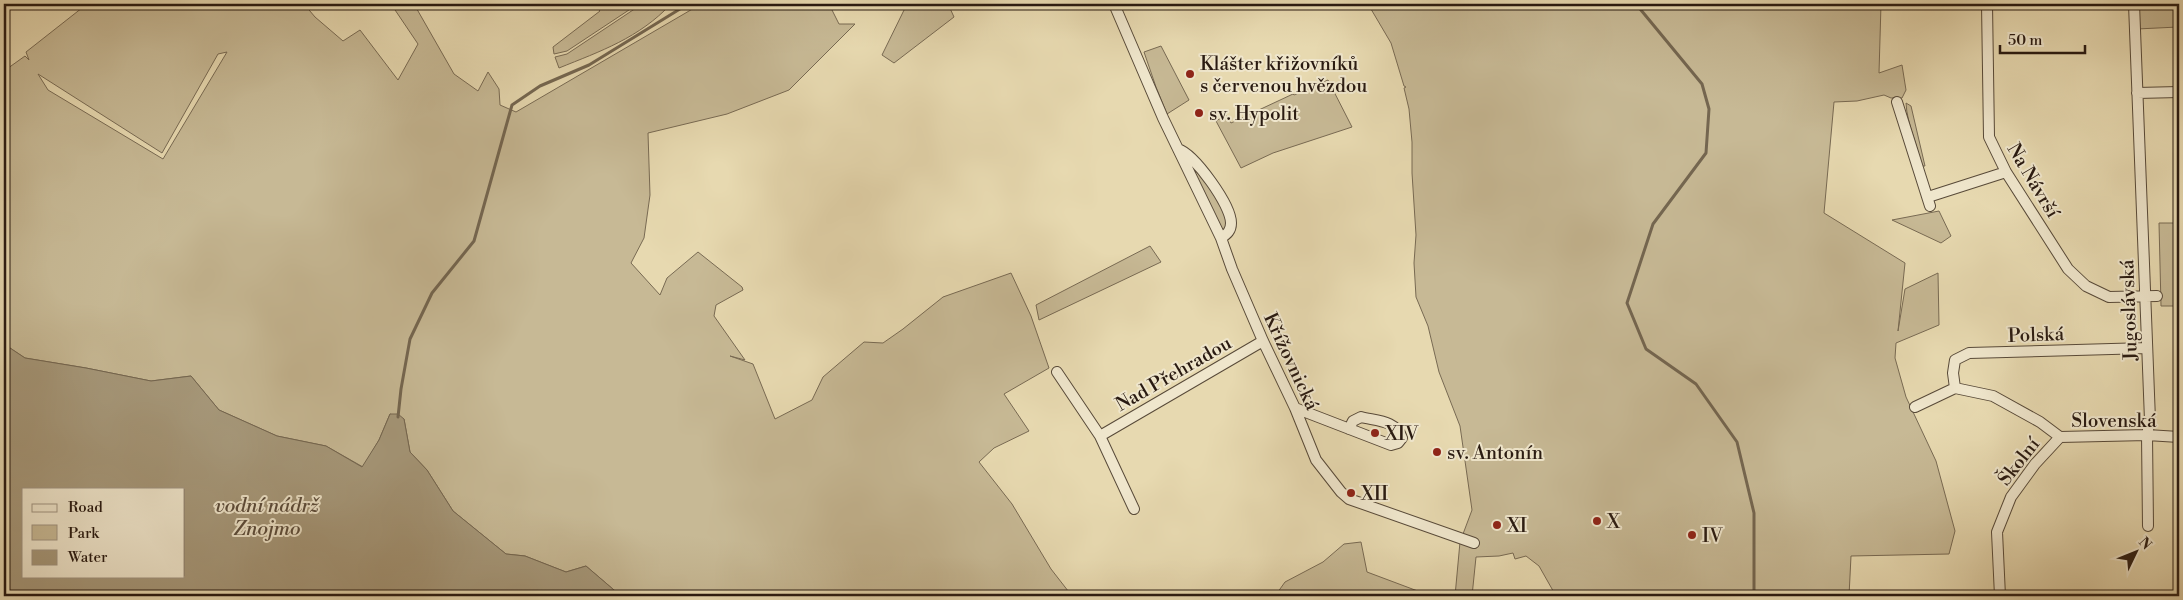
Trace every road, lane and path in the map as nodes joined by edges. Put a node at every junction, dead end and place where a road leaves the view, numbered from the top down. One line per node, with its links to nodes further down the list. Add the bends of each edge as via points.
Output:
1 (1114, 4): 7 (street, Křížovnická)
2 (1987, 4): 8 (street, Na Návrší, via 1989,137)
3 (2134, 4): 5 (street)
4 (2179, 92): 5 (street)
5 (2137, 93): 10 (street, Jugoslávská)
6 (1898, 102): 8 (street, via 1929,202)
7 (1178, 149): 9 (street, Křížovnická); 9 (street, Křížovnická, via 1200,167 1228,212 1230,227)
8 (2006, 172): 10 (street, Na Návrší, via 2068,269 2086,286 2108,297)
9 (1221, 238): 11 (street, Křížovnická)
10 (2152, 296): 12 (street, Jugoslávská)
11 (1263, 341): 16 (street, Křížovnická); 19 (street, Nad Přehradou)
12 (2147, 348): 14 (street, Polská, via 1969,353 1956,360); 18 (street, Jugoslávská, via 2150,420)
13 (1057, 372): 19 (street)
14 (1954, 388): 15 (street); 21 (street, Slovenská, via 1994,396 2040,422)
15 (1915, 407)
16 (1295, 408): 17 (street); 24 (street, Křížovnická, via 1316,460 1349,499)
17 (1349, 429): 17 (street, via 1392,445 1398,444 1402,438 1393,425 1361,417)
18 (2147, 435): 20 (street, Slovenská); 21 (street, Slovenská); 23 (street, Jugoslávská)
19 (1100, 436): 22 (street)
20 (2179, 436)
21 (2060, 438): 25 (street, Školní, via 2035,464 2011,497 1997,532)
22 (1134, 508)
23 (2148, 526)
24 (1474, 543)
25 (2000, 596)

